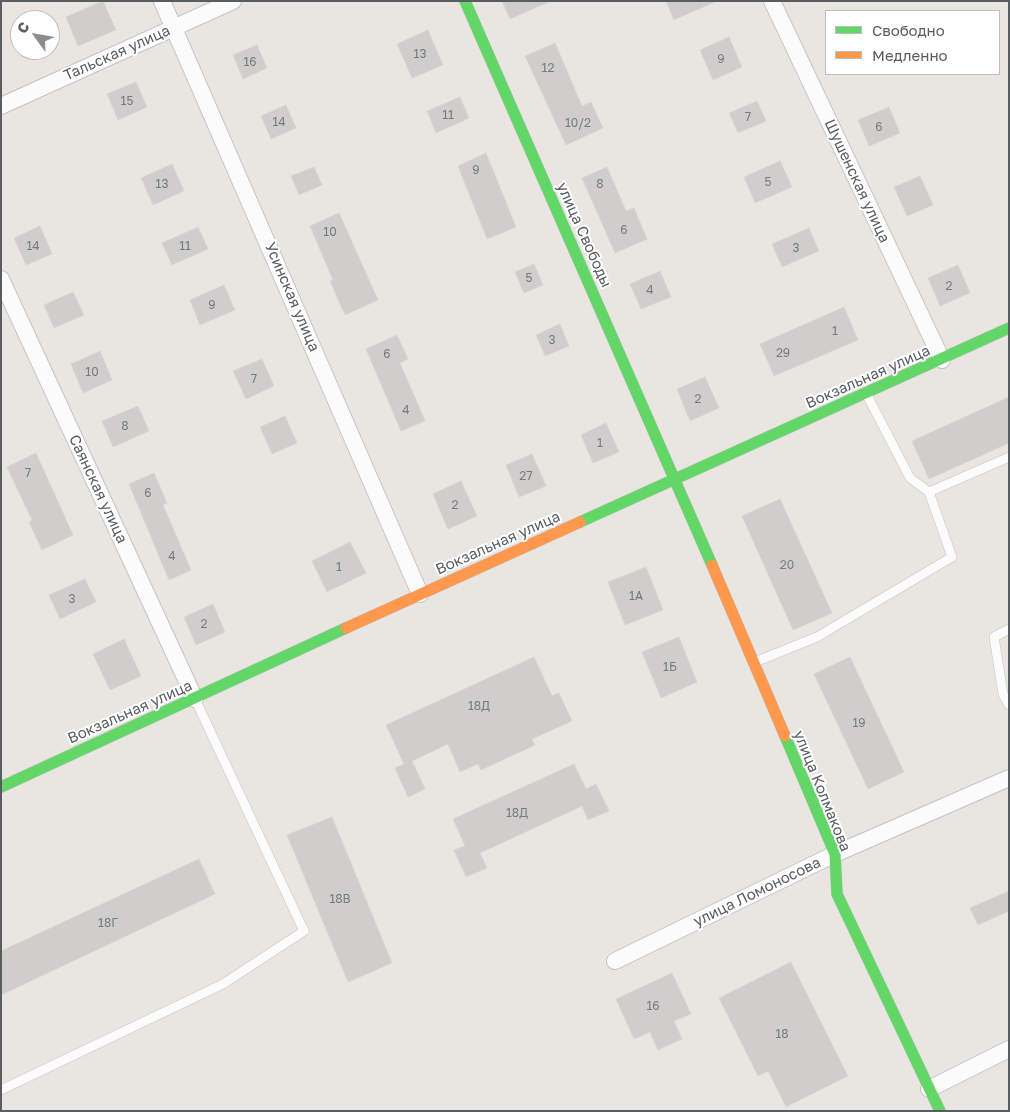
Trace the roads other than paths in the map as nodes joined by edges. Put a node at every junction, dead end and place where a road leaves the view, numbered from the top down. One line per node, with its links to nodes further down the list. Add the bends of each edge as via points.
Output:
1 (162, 1): 5 (street, Усинская улица)
2 (233, 1): 5 (street, Тальская улица)
3 (465, 1): 12 (street, улица Свободы)
4 (772, 1): 9 (street, Шушенская улица)
5 (174, 27): 6 (street, Тальская улица); 14 (street, Усинская улица)
6 (1, 106)
7 (1, 279): 17 (street, Саянская улица)
8 (1009, 328): 9 (street, Вокзальная улица)
9 (942, 360): 10 (street, Вокзальная улица)
10 (866, 394): 12 (street, Вокзальная улица); 13 (lane, via 910,478)
11 (1009, 457): 13 (lane)
12 (676, 480): 14 (street, Вокзальная улица); 16 (street, улица Колмакова)
13 (929, 492): 16 (lane, via 952,557 817,637)
14 (420, 594): 17 (street, Вокзальная улица)
15 (1009, 629): 18 (lane, via 994,637 1003,694)
16 (753, 663): 21 (street, улица Колмакова)
17 (195, 700): 20 (street, Вокзальная улица); 25 (lane, via 304,931 223,984)
18 (1009, 705)
19 (1009, 778): 21 (street, улица Ломоносова)
20 (1, 787)
21 (835, 854): 22 (street, улица Ломоносова); 24 (street, улица Колмакова, via 837,894)
22 (616, 961)
23 (1009, 1049): 24 (street)
24 (929, 1089): 26 (street, улица Колмакова)
25 (1, 1090)
26 (940, 1111)

